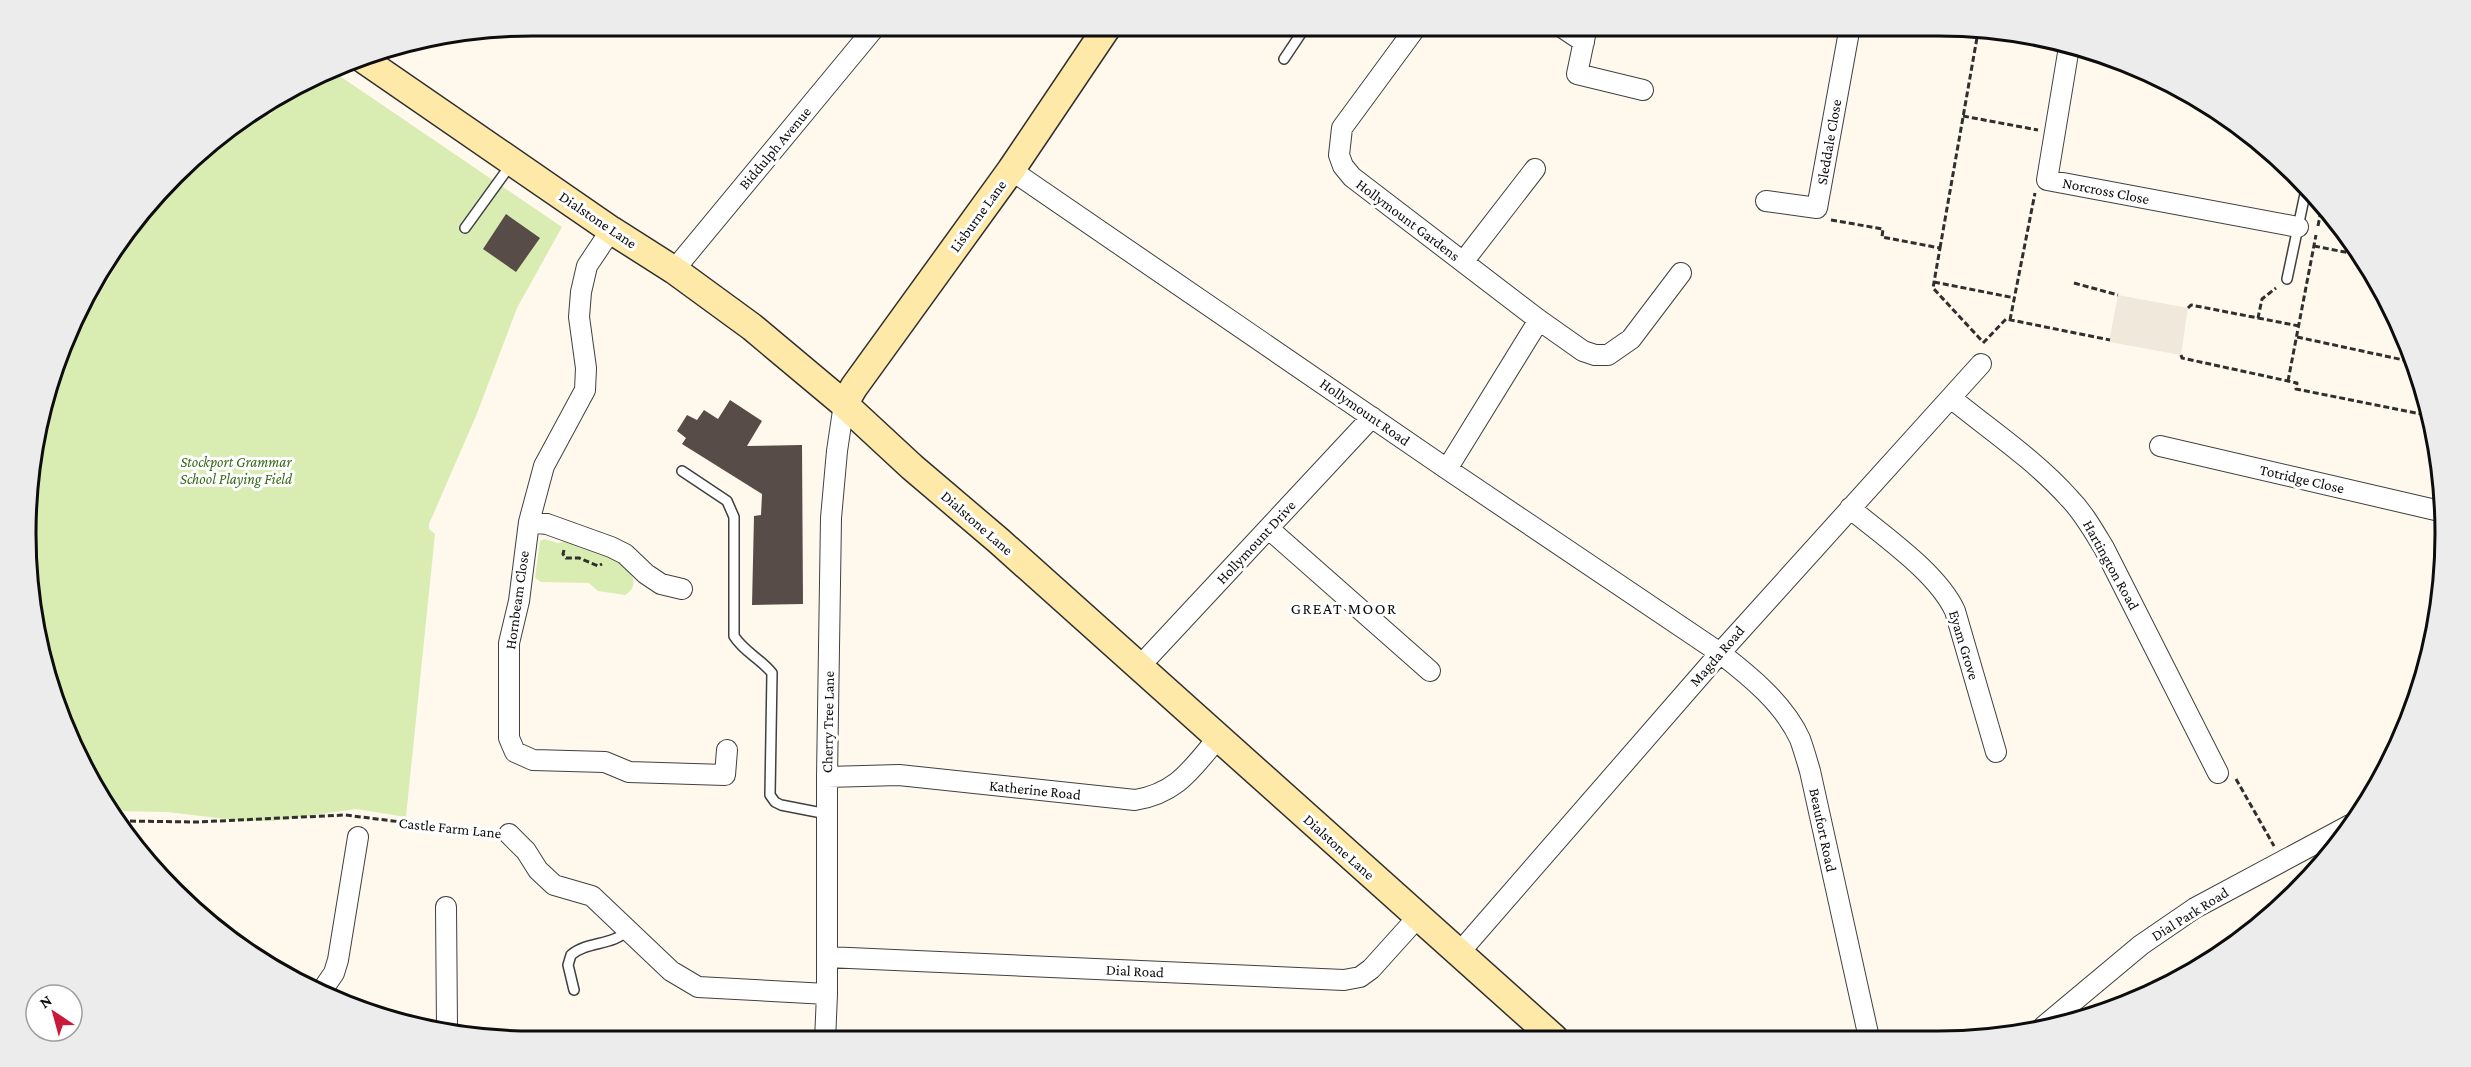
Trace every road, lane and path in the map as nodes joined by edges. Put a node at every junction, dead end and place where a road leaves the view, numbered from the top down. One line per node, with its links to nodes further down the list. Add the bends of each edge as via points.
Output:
1 (868, 36): 29 (street, Biddulph Avenue)
2 (1101, 36): 16 (street, Lisburne Lane)
3 (1299, 36): 9 (lane)
4 (1410, 36): 28 (street, Hollymount Gardens, via 1342,128 1339,155 1352,177)
5 (1586, 36): 11 (street, via 1577,74)
6 (1848, 36): 20 (street, Sleddale Close)
7 (1977, 38): 12 (path)
8 (2068, 54): 13 (street, Norcross Close)
9 (1284, 59)
10 (370, 64): 14 (street, Dialstone Lane)
11 (1643, 90)
12 (1963, 116): 13 (path); 26 (path)
13 (2055, 133): 17 (street, Norcross Close)
14 (513, 161): 23 (lane); 24 (street, Dialstone Lane)
15 (1535, 169): 28 (street, Hollymount Gardens)
16 (1011, 170): 49 (street, Lisburne Lane); 51 (street, Hollymount Road)
17 (2047, 180): 22 (street, Norcross Close); 35 (path, via 2037,185)
18 (2304, 197): 22 (lane)
19 (1766, 201): 20 (street)
20 (1817, 208): 26 (path, via 1825,219 1883,229 1882,237)
21 (2320, 215): 25 (path)
22 (2298, 227): 31 (lane)
23 (465, 228)
24 (611, 230): 29 (street, Dialstone Lane); 57 (street, Hornbeam Close, via 587,266 580,292 585,390 544,466)
25 (2314, 246): 27 (path); 40 (path)
26 (1940, 248): 32 (path)
27 (2348, 253)
28 (1463, 262): 38 (street, Hollymount Gardens)
29 (674, 270): 49 (street, Dialstone Lane, via 752,327)
30 (1682, 274): 38 (street, Hollymount Gardens, via 1631,339 1608,355 1582,351)
31 (2287, 279): 37 (path, via 2262,299)
32 (1934, 282): 35 (path); 43 (path, via 1933,288)
33 (2074, 283): 34 (path)
34 (2118, 295)
35 (2015, 298): 39 (path)
36 (2188, 308): 37 (path, via 2191,305)
37 (2258, 318): 40 (path)
38 (1539, 320): 53 (street)
39 (2010, 320): 42 (path); 43 (path)
40 (2299, 326): 41 (path)
41 (2297, 337): 45 (path); 47 (path)
42 (2110, 340)
43 (1983, 342): 46 (path)
44 (2181, 355): 47 (path)
45 (2404, 360)
46 (1981, 364): 48 (street, Magda Road)
47 (2288, 381): 50 (path, via 2297,383 2296,389)
48 (1951, 398): 55 (street, Magda Road); 66 (street, Hartington Road, via 2050,479 2087,520)
49 (844, 404): 61 (street, Dialstone Lane); 67 (street, Cherry Tree Lane, via 831,518)
50 (2420, 414)
51 (1372, 417): 53 (street, Hollymount Road); 58 (street, Hollymount Drive)
52 (2160, 446): 56 (street, Totridge Close)
53 (1447, 469): 60 (street, Hollymount Road)
54 (682, 471): 68 (lane, via 727,501 734,517 734,636 741,648 756,656 772,673 770,795 775,802)
55 (1850, 508): 60 (street, Magda Road); 65 (street, Eyam Grove, via 1932,578 1949,599)
56 (2434, 510)
57 (529, 522): 59 (street, via 547,524 611,547 661,584); 64 (street, Hornbeam Close, via 519,601 509,643 509,738 515,752 533,760 605,762 629,772 725,775)
58 (1269, 529): 61 (street, Hollymount Drive); 62 (street)
59 (682, 590)
60 (1720, 652): 77 (street, Magda Road); 86 (street, Beaufort Road, via 1778,706 1799,738 1810,771)
61 (1139, 667): 63 (street, Dialstone Lane)
62 (1430, 670)
63 (1218, 738): 67 (street, Katherine Road, via 1171,788 1155,797 1135,800 899,775); 75 (street, Dialstone Lane)
64 (727, 750)
65 (1996, 752)
66 (2218, 773): 73 (path)
67 (827, 777): 68 (street, Cherry Tree Lane)
68 (827, 814): 78 (street, Cherry Tree Lane)
69 (128, 821): 71 (path, Castle Farm Lane, via 345,815)
70 (2334, 833): 73 (street, Dial Park Road)
71 (509, 834): 76 (street, Castle Farm Lane, via 554,885 592,896)
72 (351, 849): 79 (street, via 338,960)
73 (2282, 860): 82 (street, Dial Park Road, via 2195,908 2141,945)
74 (446, 907): 83 (street)
75 (1417, 918): 77 (street, Dialstone Lane); 78 (street, Dial Road, via 1371,969 1360,977 1344,980)
76 (628, 930): 80 (lane, via 622,937 571,955 568,965); 81 (street, Castle Farm Lane, via 671,971 699,987)
77 (1459, 953): 85 (street, Dialstone Lane)
78 (827, 957): 81 (street, Cherry Tree Lane)
79 (326, 985)
80 (574, 990)
81 (827, 994): 84 (street, Cherry Tree Lane)
82 (2056, 1016)
83 (447, 1023)
84 (825, 1031)
85 (1546, 1031)
86 (1867, 1031)

